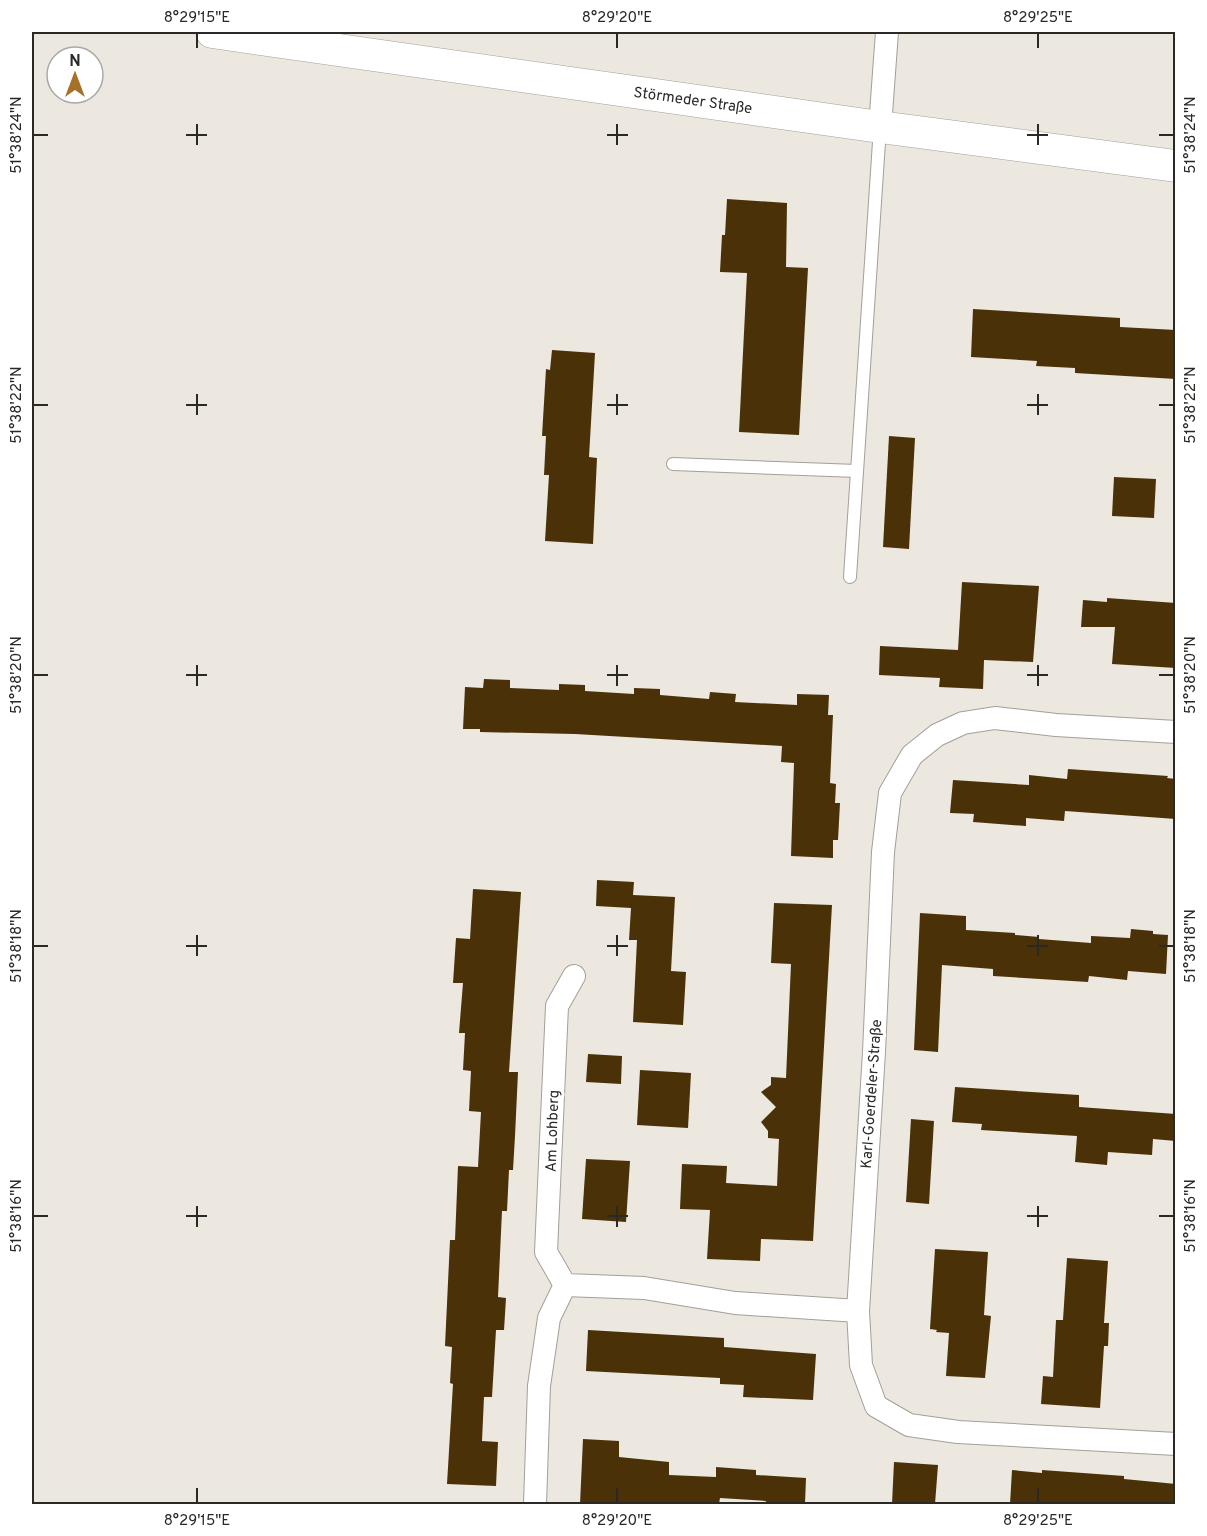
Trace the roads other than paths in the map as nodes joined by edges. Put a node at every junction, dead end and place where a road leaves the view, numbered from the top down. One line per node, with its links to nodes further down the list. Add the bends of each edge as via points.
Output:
1 (212, 32): 3 (main road, Störmeder Straße)
2 (887, 32): 3 (street)
3 (880, 127): 4 (main road, Störmeder Straße); 6 (lane)
4 (1176, 166)
5 (673, 464): 6 (lane)
6 (857, 471): 7 (lane)
7 (850, 577)
8 (1176, 732): 11 (street, Karl-Goerdeler-Straße, via 995,718 963,723 937,735 912,755 890,793 883,852)
9 (574, 976): 10 (street, Am Lohberg, via 557,1006 546,1252)
10 (565, 1285): 11 (street, via 644,1288 735,1303); 13 (street, via 549,1318 539,1386)
11 (858, 1311): 12 (street, Karl-Goerdeler-Straße, via 861,1365 876,1406 909,1425 958,1432)
12 (1176, 1444)
13 (535, 1504)

